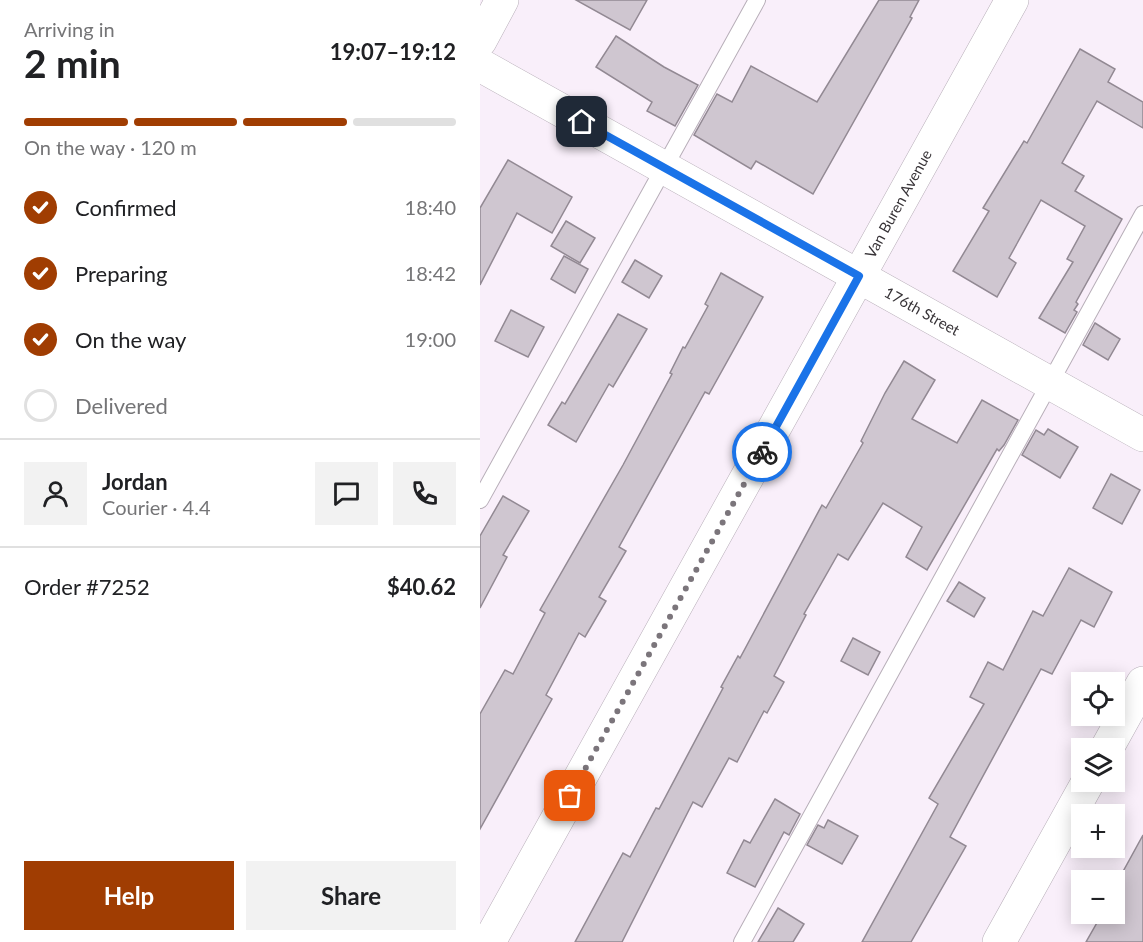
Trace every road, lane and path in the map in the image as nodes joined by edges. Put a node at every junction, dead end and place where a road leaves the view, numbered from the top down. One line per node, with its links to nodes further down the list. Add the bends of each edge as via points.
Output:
1 (502, 0): 4 (street)
2 (757, 0): 6 (lane)
3 (1012, 0): 8 (street, Van Buren Avenue)
4 (480, 41)
5 (480, 65): 6 (street, 176th Street)
6 (664, 167): 8 (street, 176th Street); 11 (lane)
7 (1143, 214): 9 (lane)
8 (859, 276): 9 (street, 176th Street); 15 (street, Van Buren Avenue)
9 (1050, 383): 10 (street, 176th Street); 16 (lane)
10 (1143, 435)
11 (480, 500)
12 (1143, 683): 13 (street)
13 (1113, 738)
14 (1082, 792): 17 (street)
15 (489, 942)
16 (742, 942)
17 (999, 942)

